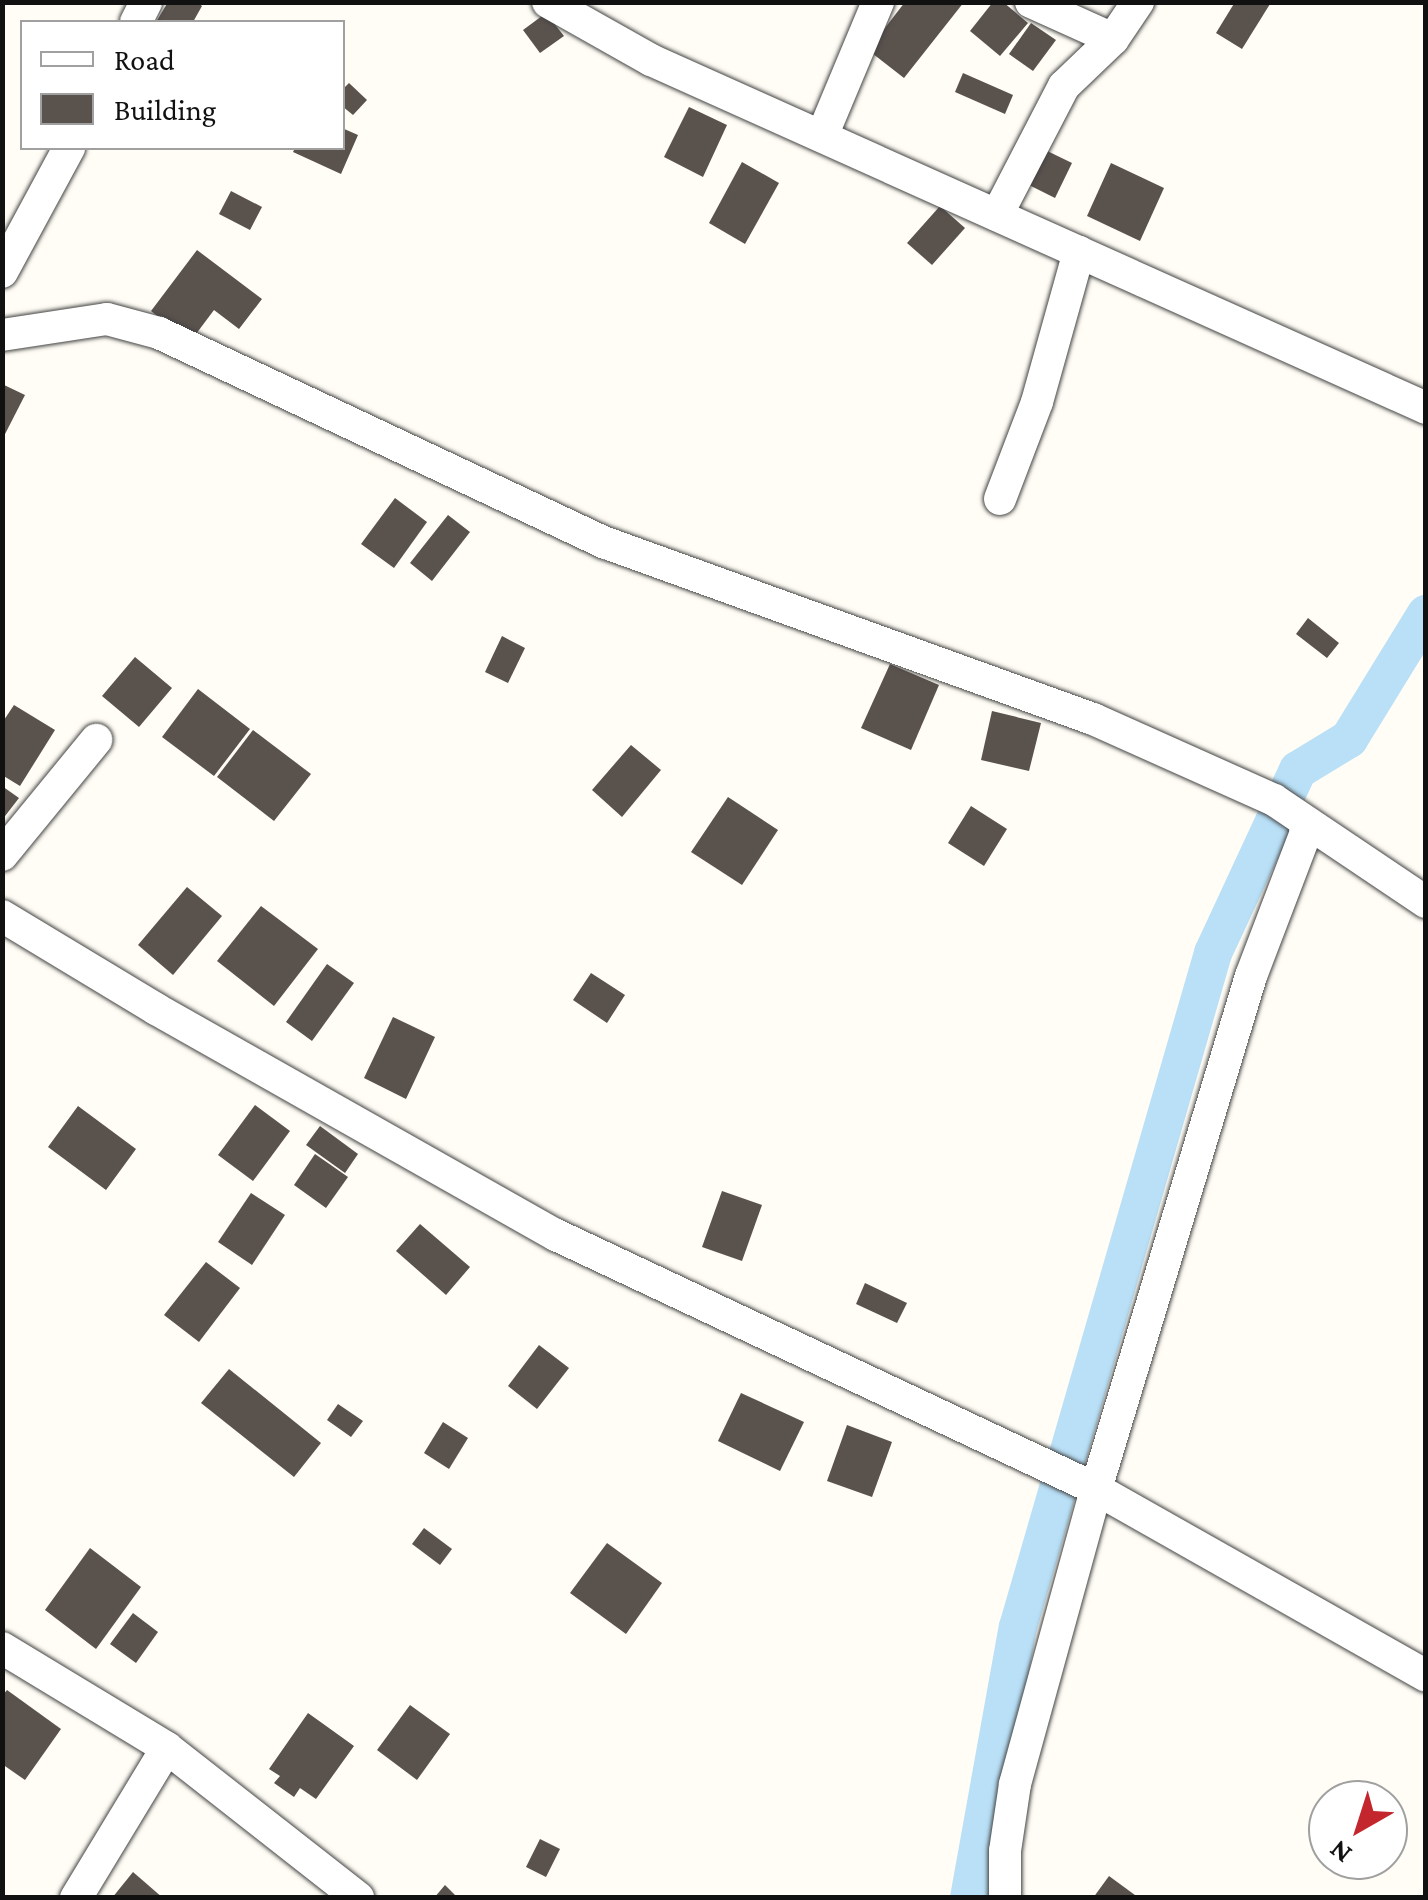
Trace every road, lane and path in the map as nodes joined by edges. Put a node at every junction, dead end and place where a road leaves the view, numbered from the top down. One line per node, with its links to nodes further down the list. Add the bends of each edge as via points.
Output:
1 (548, 2): 6 (street, via 651,60)
2 (878, 2): 6 (street)
3 (1031, 2): 5 (street)
4 (1138, 2): 5 (street)
5 (1112, 39): 8 (street, via 1064,86)
6 (822, 136): 8 (street)
7 (68, 150): 10 (street)
8 (997, 215): 9 (street)
9 (1079, 252): 12 (street); 13 (street, via 1037,402)
10 (2, 272)
11 (2, 335): 15 (street, via 107,319 159,333 606,543 1093,718 1274,800)
12 (1426, 408)
13 (1000, 499)
14 (96, 740): 16 (street)
15 (1308, 838): 17 (street); 19 (street, via 1251,976)
16 (2, 855)
17 (1426, 902)
18 (2, 916): 19 (street, via 556,1234)
19 (1088, 1485): 21 (street); 25 (street, via 1015,1784)
20 (2, 1648): 22 (street)
21 (1426, 1676)
22 (167, 1748): 23 (street); 24 (street)
23 (76, 1898)
24 (358, 1898)
25 (1005, 1898)

